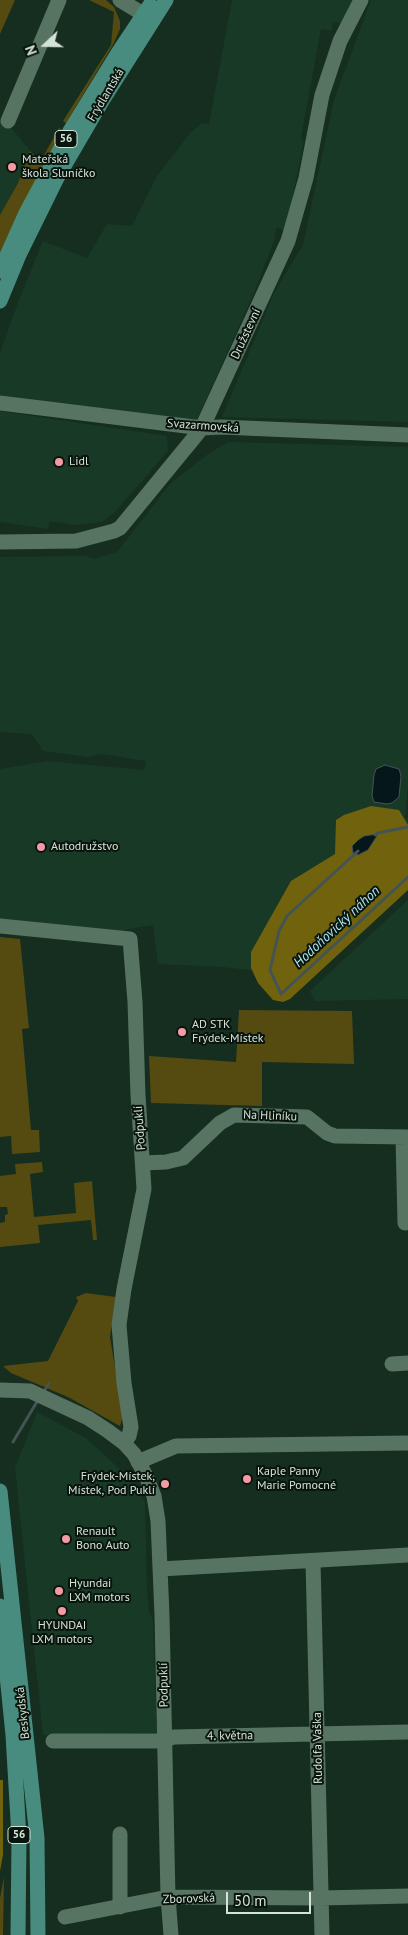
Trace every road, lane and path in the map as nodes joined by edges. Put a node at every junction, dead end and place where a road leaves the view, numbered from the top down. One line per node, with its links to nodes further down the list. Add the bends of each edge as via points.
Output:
1 (59, 0): 7 (street)
2 (120, 0): 6 (street)
3 (153, 0): 6 (main road, Frýdlantská / 56)
4 (166, 0): 6 (main road, Frýdlantská / 56)
5 (361, 0): 11 (street, Družstevní, via 340,41 322,95 306,178 288,241)
6 (148, 17): 8 (main road, Frýdlantská / 56, via 97,86 47,172); 9 (main road, Frýdlantská / 56, via 62,170 19,255)
7 (8, 121)
8 (0, 271)
9 (0, 301)
10 (0, 403): 11 (street, Svazarmovská)
11 (202, 428): 12 (street, Svazarmovská); 13 (street, Družstevní, via 120,528 76,541)
12 (408, 435)
13 (0, 542)
14 (0, 926): 16 (street, Podpuklí, via 130,939)
15 (406, 1137): 16 (street, Na Hliníku, via 335,1136 327,1134 307,1117 234,1115 220,1123 184,1158); 17 (street)
16 (143, 1163): 21 (street, Podpuklí, via 144,1189 119,1326 131,1427)
17 (401, 1223)
18 (408, 1363): 19 (street)
19 (392, 1364)
20 (0, 1390): 21 (street, Podpuklí, via 30,1391 88,1418)
21 (124, 1443): 23 (street, Podpuklí)
22 (408, 1443): 23 (street, via 176,1446)
23 (138, 1462): 27 (street, Podpuklí, via 151,1487 156,1510)
24 (0, 1491): 40 (main road, Beskydská / 56, via 37,1838)
25 (408, 1555): 26 (street)
26 (313, 1561): 27 (street); 30 (street, Rudolfa Vaška)
27 (160, 1569): 31 (street, Podpuklí)
28 (0, 1606): 39 (main road, Beskydská / 56, via 19,1837)
29 (408, 1732): 30 (street, 4. května)
30 (318, 1734): 31 (street, 4. května); 36 (street, Rudolfa Vaška)
31 (165, 1739): 32 (street, 4. května); 35 (street, Podpuklí)
32 (53, 1741)
33 (120, 1834): 37 (street)
34 (408, 1896): 36 (street, Zborovská)
35 (168, 1897): 36 (street, Zborovská); 37 (street, Zborovská); 41 (street, Podpuklí)
36 (320, 1898): 42 (street, Rudolfa Vaška)
37 (120, 1907): 38 (street, Zborovská)
38 (65, 1917)
39 (18, 1935)
40 (38, 1935)
41 (171, 1935)
42 (322, 1935)

